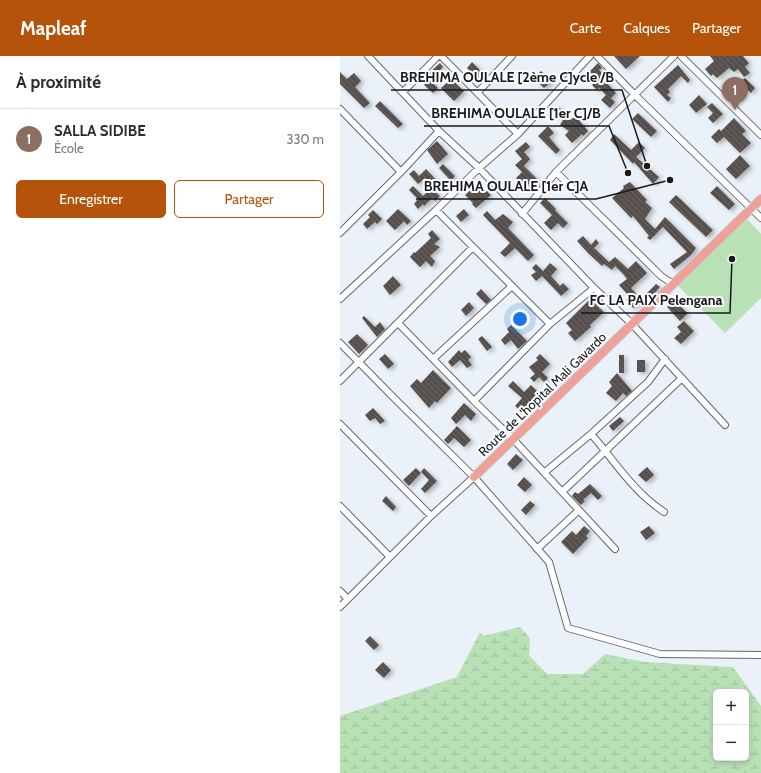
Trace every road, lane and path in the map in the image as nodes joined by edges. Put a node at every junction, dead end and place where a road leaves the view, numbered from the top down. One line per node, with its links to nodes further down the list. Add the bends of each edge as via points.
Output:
1 (368, 56): 9 (street)
2 (438, 56): 9 (street)
3 (441, 56): 10 (street)
4 (512, 56): 10 (street)
5 (590, 56): 14 (street)
6 (597, 56): 11 (street)
7 (674, 56): 11 (street)
8 (681, 56): 15 (street)
9 (403, 92): 13 (street)
10 (478, 92): 14 (street)
11 (635, 95): 18 (street); 20 (street)
12 (340, 109): 17 (street)
13 (439, 131): 16 (street); 17 (street)
14 (518, 134): 16 (street)
15 (761, 135)
16 (478, 168): 21 (street); 22 (street)
17 (401, 172): 24 (street)
18 (556, 172): 22 (street); 26 (street, via 661,276)
19 (761, 199): 20 (main road, Route de L'hopital Mali Gavardo)
20 (751, 209): 23 (street); 26 (main road, Route de L'hopital Mali Gavardo)
21 (436, 210): 25 (street); 29 (street)
22 (522, 214): 28 (street)
23 (761, 218)
24 (340, 233)
25 (474, 247): 27 (street); 30 (street)
26 (673, 284): 32 (main road, Route de L'hopital Mali Gavardo)
27 (512, 286): 31 (street); 34 (street)
28 (594, 288): 31 (street); 32 (street)
29 (340, 299)
30 (398, 323): 34 (street); 36 (street)
31 (550, 324): 39 (street)
32 (632, 324): 35 (street); 43 (main road, Route de L'hopital Mali Gavardo)
33 (340, 343): 36 (street)
34 (433, 359): 39 (street)
35 (665, 359): 37 (street); 42 (street, via 648,382)
36 (359, 362): 38 (street); 46 (street)
37 (682, 378): 41 (street); 44 (street)
38 (340, 381)
39 (474, 401): 43 (street)
40 (340, 424): 51 (street)
41 (726, 425)
42 (591, 434): 44 (street); 45 (street)
43 (514, 439): 45 (street); 46 (main road, Route de L'hopital Mali Gavardo)
44 (606, 450): 47 (street); 50 (street, via 643,496)
45 (545, 472): 47 (street)
46 (474, 477): 51 (street, Route de L'hopital Mali Gavardo); 52 (street)
47 (562, 492): 49 (street)
48 (340, 506): 54 (street)
49 (579, 510): 52 (street); 53 (street)
50 (664, 512)
51 (431, 516): 54 (street, Route de L'hopital Mali Gavardo)
52 (537, 548): 58 (street, via 552,568 568,628 660,654)
53 (615, 549)
54 (390, 557): 56 (street, Route de L'hopital Mali Gavardo)
55 (340, 591): 56 (street)
56 (348, 599): 57 (street, Route de L'hopital Mali Gavardo)
57 (340, 607)
58 (761, 655)

